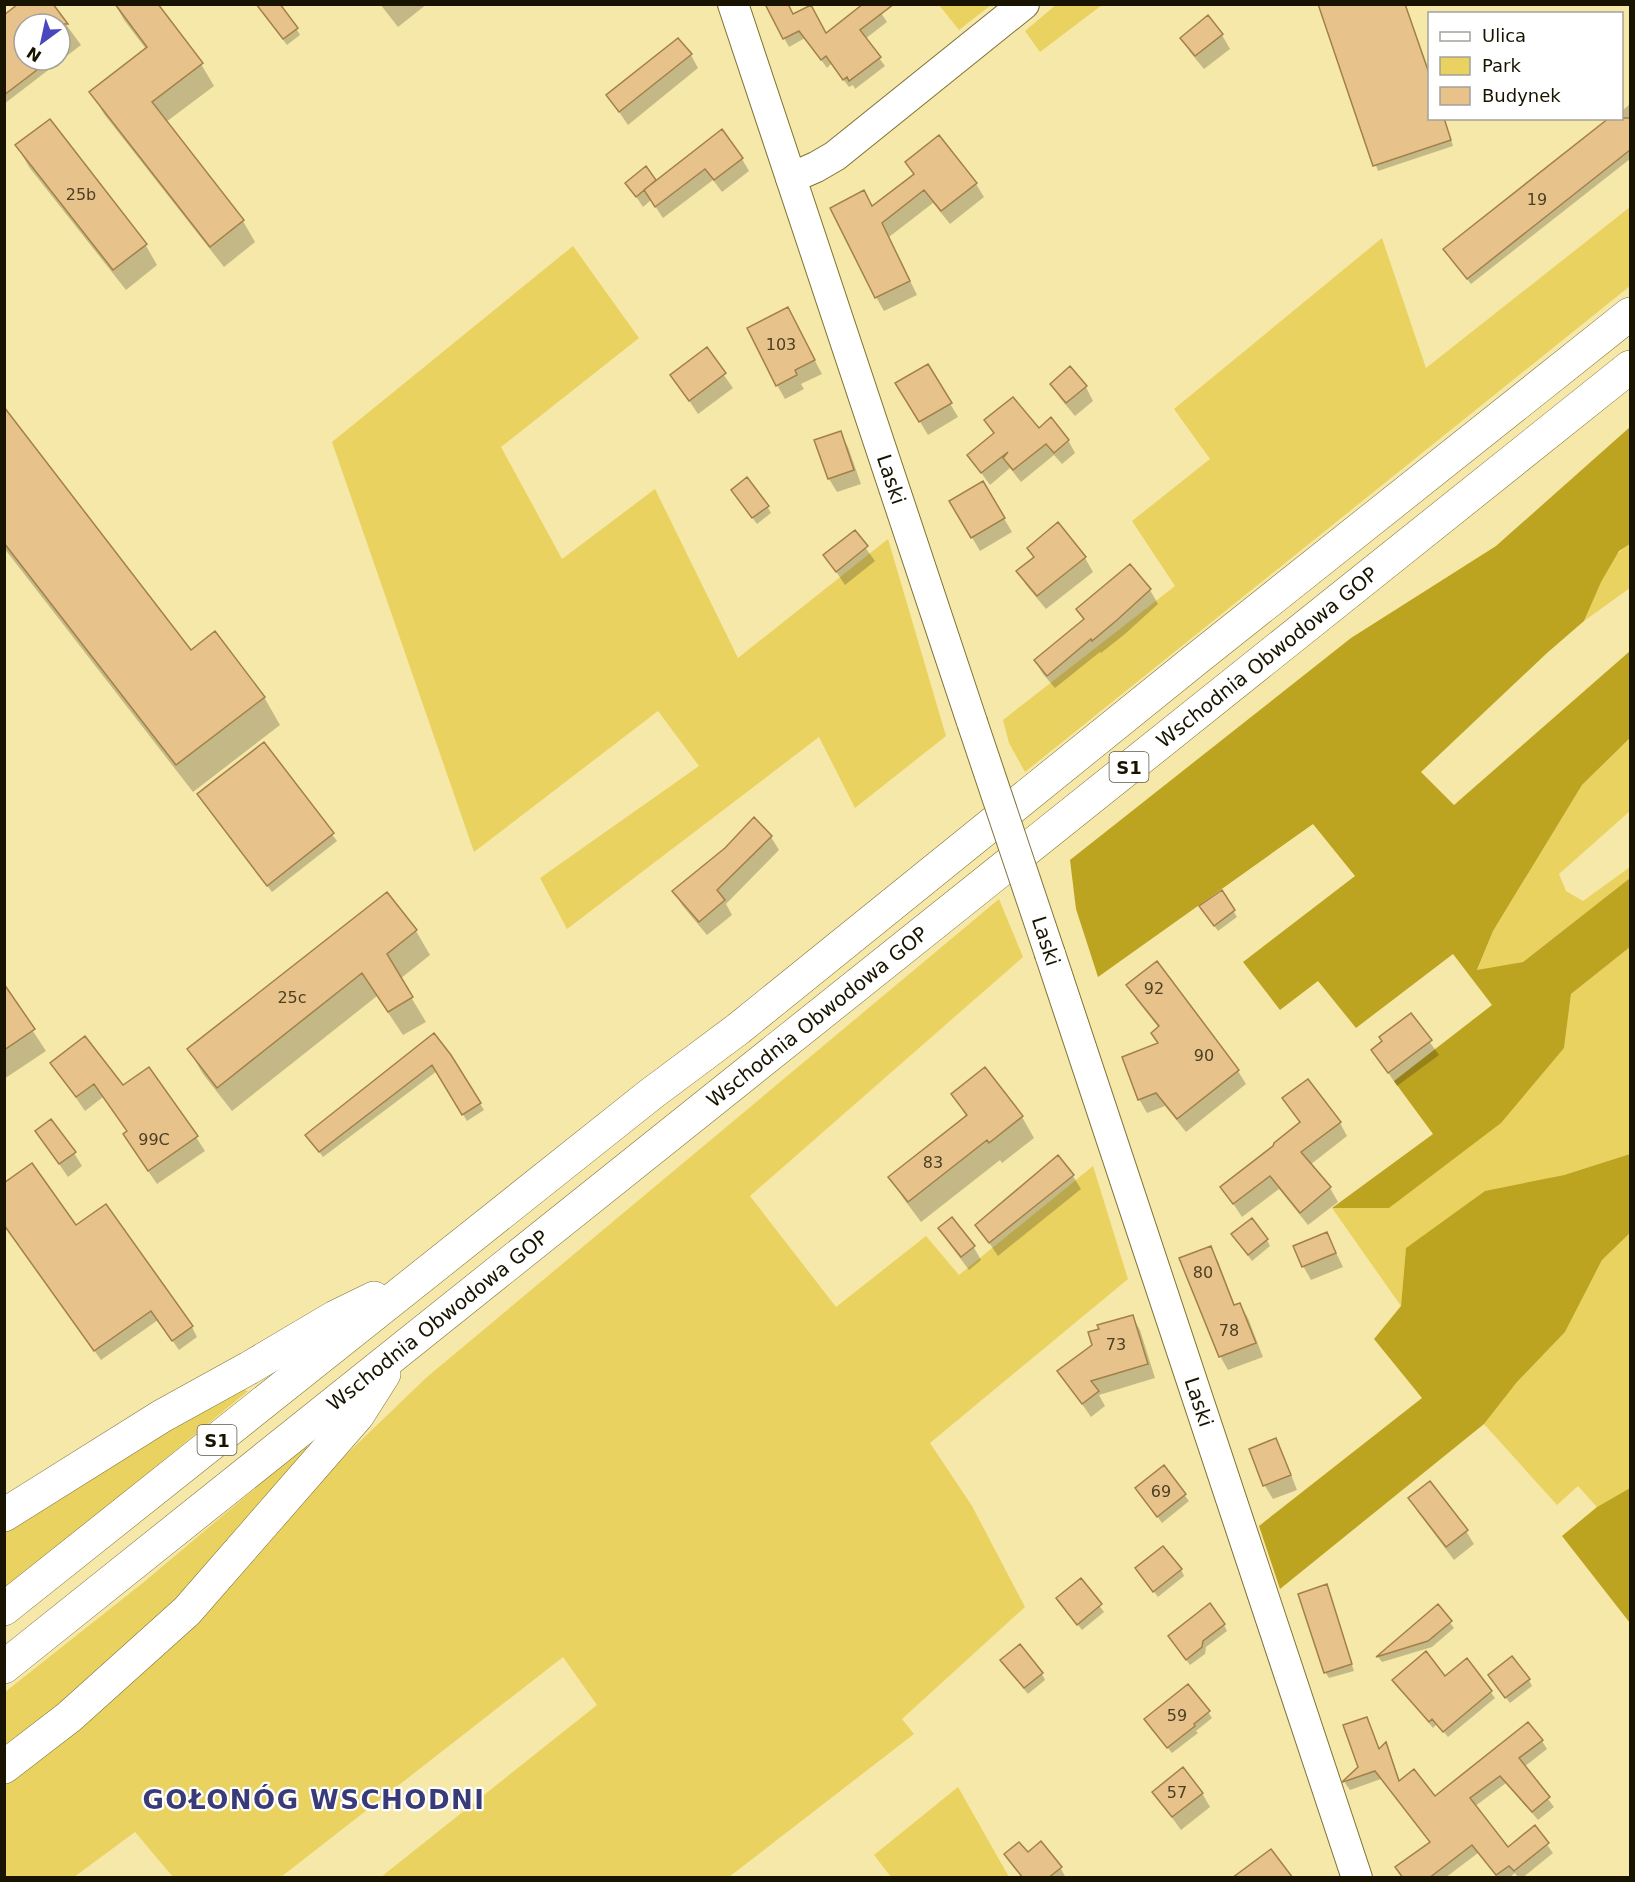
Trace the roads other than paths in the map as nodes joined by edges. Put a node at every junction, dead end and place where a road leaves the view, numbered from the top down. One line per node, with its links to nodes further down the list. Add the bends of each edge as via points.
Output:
1 (733, 4): 3 (street, Laski)
2 (1024, 4): 3 (street, via 841,151)
3 (791, 178): 12 (street, Laski, bridge)
4 (1630, 314): 6 (highway, Wschodnia Obwodowa GOP / S1)
5 (1630, 367): 7 (highway, Wschodnia Obwodowa GOP / S1)
6 (430, 1271): 8 (highway, via 335,1317 162,1416); 9 (highway, Wschodnia Obwodowa GOP / S1)
7 (400, 1350): 10 (highway, Wschodnia Obwodowa GOP / S1); 11 (highway, via 358,1415 187,1611 69,1717)
8 (4, 1515)
9 (4, 1609)
10 (4, 1667)
11 (4, 1767)
12 (1357, 1878)

